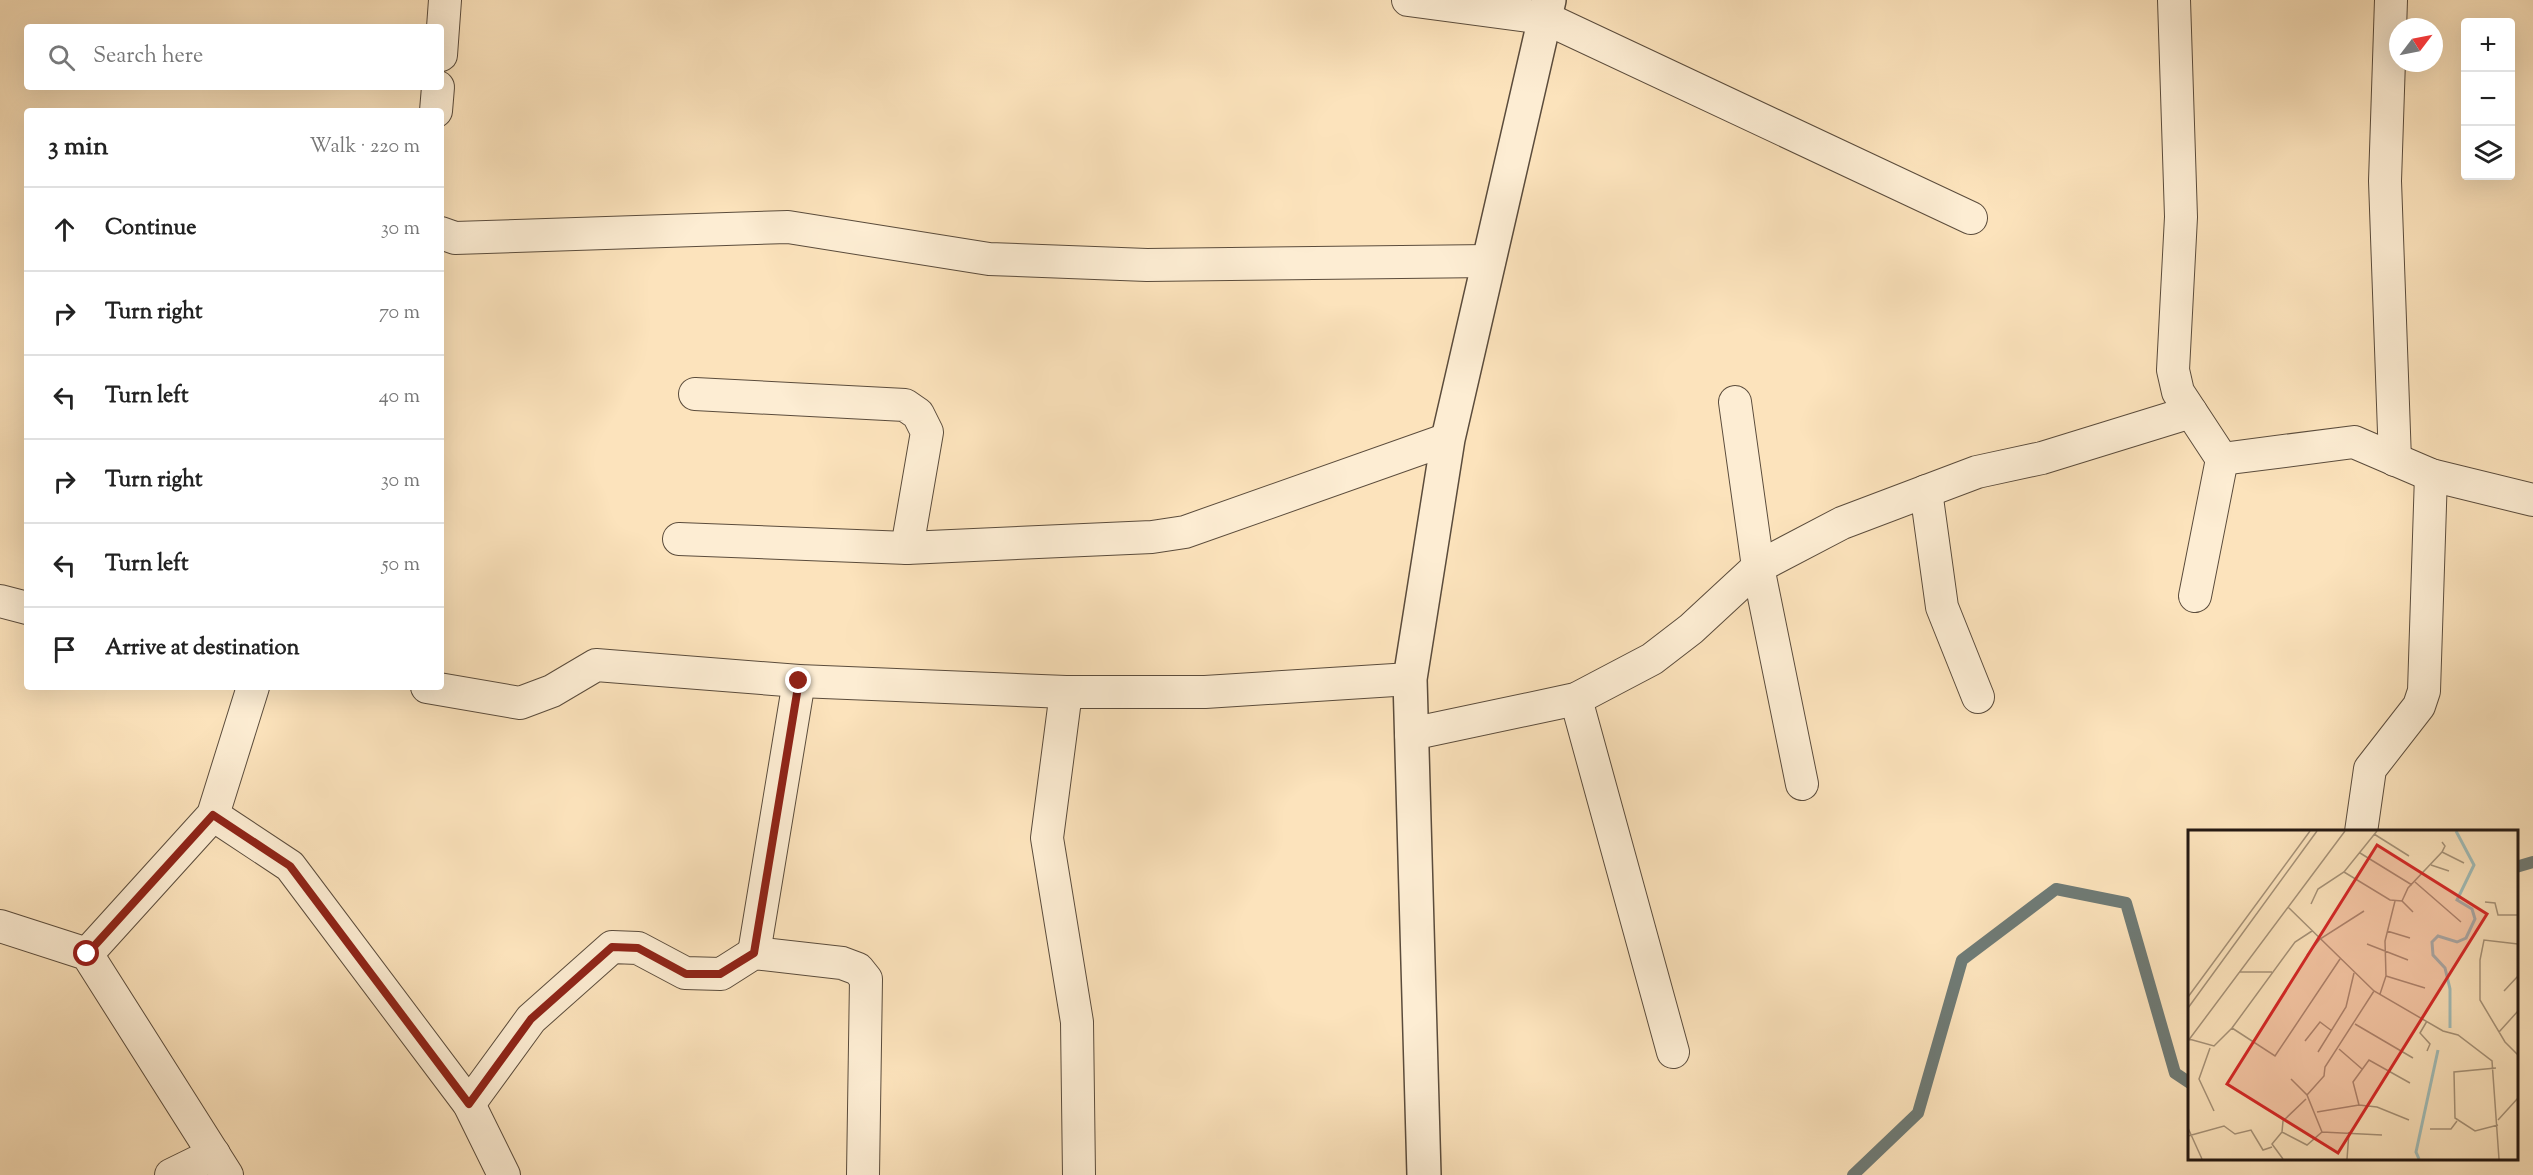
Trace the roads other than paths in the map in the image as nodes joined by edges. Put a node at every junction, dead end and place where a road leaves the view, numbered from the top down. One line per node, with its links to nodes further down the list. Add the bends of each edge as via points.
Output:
1 (446, 0): 6 (street)
2 (1408, 0): 5 (street)
3 (2174, 0): 14 (street, via 2181,217 2173,369 2178,392)
4 (2391, 0): 17 (street, via 2385,182)
5 (1547, 9): 9 (street); 11 (street)
6 (444, 24)
7 (438, 90): 8 (street)
8 (436, 108)
9 (1971, 218)
10 (444, 234): 11 (street, via 455,238 789,227 988,259 1147,265)
11 (1489, 261): 15 (street)
12 (695, 394): 22 (street, via 905,405 918,414 927,432)
13 (1735, 402): 23 (street)
14 (2192, 412): 16 (street); 19 (street, via 2043,458 1977,472)
15 (1448, 439): 22 (street, via 1185,532 1152,537); 27 (street)
16 (2222, 459): 17 (street, via 2354,442); 24 (street)
17 (2395, 460): 18 (street)
18 (2431, 476): 20 (street); 37 (street, via 2424,691 2419,706 2370,769)
19 (1926, 491): 23 (street, via 1842,523); 32 (street, via 1942,607)
20 (2533, 500)
21 (679, 539): 22 (street)
22 (907, 548)
23 (1758, 567): 33 (street, via 1652,659); 35 (street)
24 (2195, 596)
25 (0, 601): 26 (street)
26 (24, 607)
27 (1410, 679): 31 (street, via 1205,692); 34 (street)
28 (799, 681): 30 (street, via 596,665 552,691 520,704); 31 (street); 39 (street)
29 (252, 690): 36 (street)
30 (443, 690)
31 (1066, 692): 47 (street, via 1047,838 1077,1022)
32 (1978, 697)
33 (1576, 699): 34 (street); 41 (street)
34 (1411, 734): 48 (street)
35 (1802, 784)
36 (213, 815): 40 (street); 42 (street, via 290,866)
37 (2361, 830)
38 (0, 926): 40 (street)
39 (754, 953): 42 (street, via 720,974 686,974 638,948 612,947 531,1019); 46 (street, via 842,963 858,969 866,979)
40 (87, 954): 43 (street)
41 (1673, 1052)
42 (469, 1104): 45 (street)
43 (220, 1164): 44 (street)
44 (171, 1175)
45 (504, 1175)
46 (863, 1175)
47 (1079, 1175)
48 (1424, 1175)

